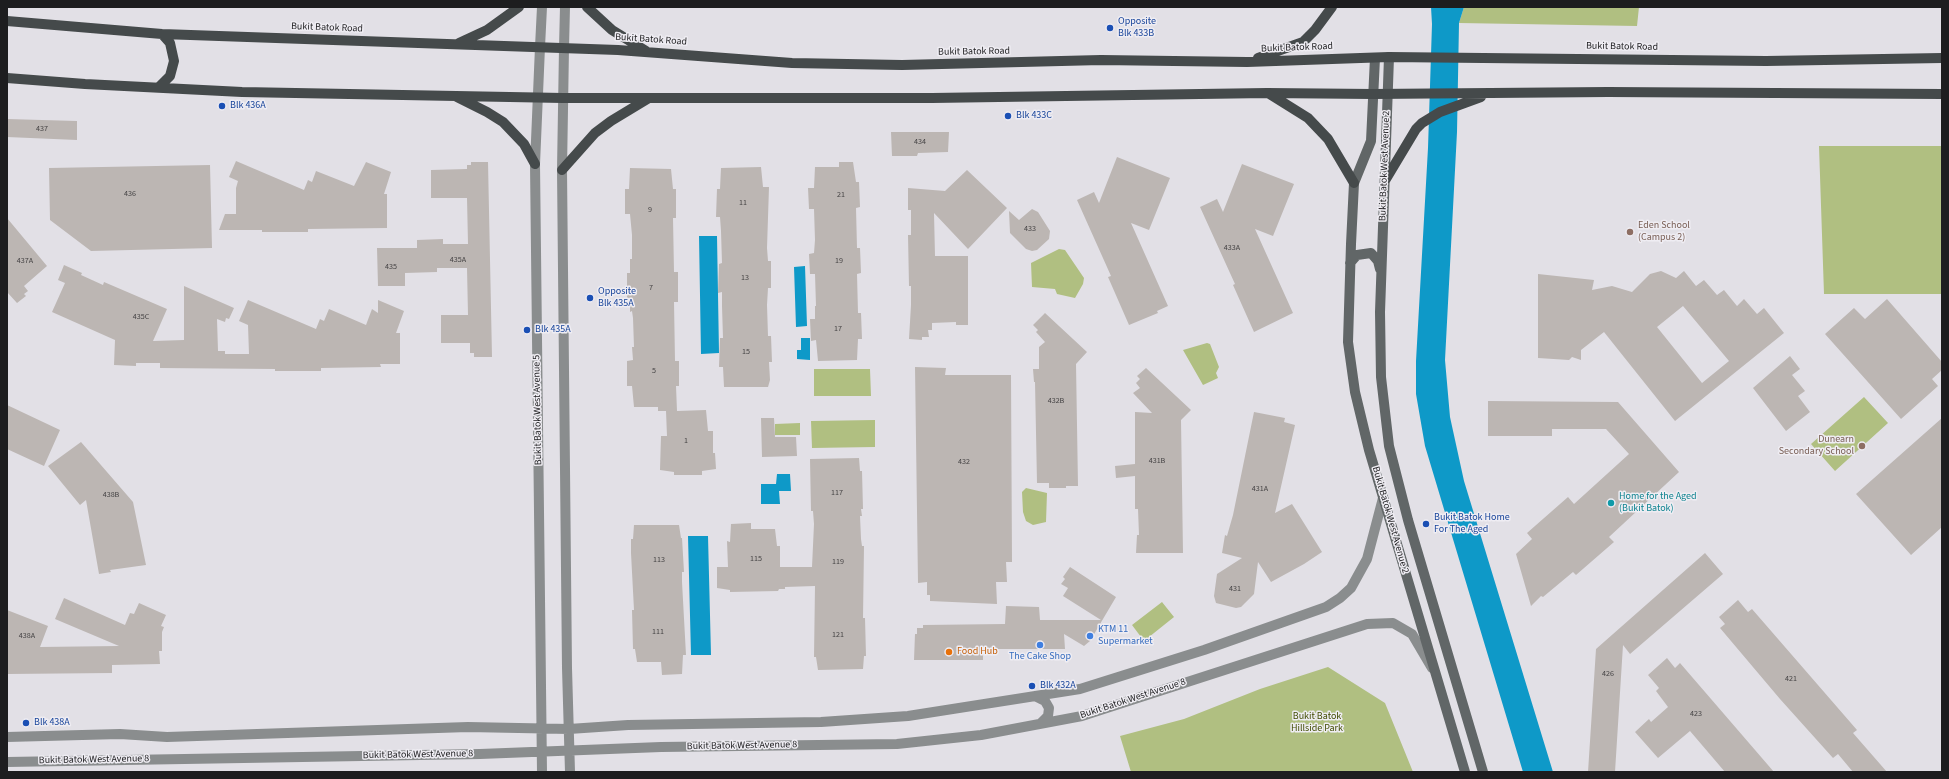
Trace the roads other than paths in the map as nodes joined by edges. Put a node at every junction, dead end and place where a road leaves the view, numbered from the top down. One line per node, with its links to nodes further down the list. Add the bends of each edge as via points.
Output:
1 (519, 7): 8 (main road, via 487,30)
2 (542, 7): 9 (street, Bukit Batok West Avenue 5)
3 (564, 7): 10 (street)
4 (587, 7): 11 (main road, via 612,30)
5 (1332, 7): 15 (main road, via 1303,42)
6 (7, 21): 7 (main road, Bukit Batok Road)
7 (162, 34): 8 (main road, Bukit Batok Road); 17 (main road, via 170,43 174,61 170,76)
8 (457, 44): 9 (main road, Bukit Batok Road)
9 (540, 47): 10 (main road, Bukit Batok Road); 24 (street, Bukit Batok West Avenue 5)
10 (564, 48): 11 (main road, Bukit Batok Road); 25 (street)
11 (648, 52): 15 (main road, Bukit Batok Road, via 792,63 902,66 1108,60)
12 (1390, 57): 13 (main road, Bukit Batok Road); 14 (main road, Bukit Batok Road, via 1766,61); 19 (main road, Bukit Batok West Avenue 2)
13 (1374, 58): 15 (main road, Bukit Batok Road); 20 (main road, Bukit Batok West Avenue 2)
14 (1942, 58)
15 (1247, 62)
16 (7, 78): 17 (main road)
17 (159, 88): 23 (main road, via 242,92)
18 (1267, 92): 20 (main road); 26 (main road, via 932,98); 30 (main road, via 1308,118 1328,139)
19 (1388, 93): 20 (main road); 21 (main road); 29 (main road, Bukit Batok West Avenue 2)
20 (1373, 94): 30 (main road, Bukit Batok West Avenue 2, via 1371,141)
21 (1486, 94): 22 (main road); 29 (main road, via 1440,112 1422,123)
22 (1942, 94)
23 (453, 95): 24 (main road); 27 (main road, via 503,122 524,144)
24 (538, 97): 25 (main road); 27 (street, Bukit Batok West Avenue 5)
25 (563, 98): 26 (main road); 28 (street)
26 (649, 98): 28 (main road, via 595,133)
27 (535, 164): 38 (street, Bukit Batok West Avenue 5)
28 (562, 170): 37 (street)
29 (1386, 179): 32 (main road, Bukit Batok West Avenue 2)
30 (1354, 183): 31 (main road, Bukit Batok West Avenue 2)
31 (1350, 263): 32 (main road, Bukit Batok West Avenue 2, via 1357,255 1371,253 1378,261); 33 (main road, Bukit Batok West Avenue 2, via 1348,342 1355,392)
32 (1382, 275): 46 (main road, Bukit Batok West Avenue 2, via 1381,377 1389,446 1408,520)
33 (1383, 498): 34 (main road, Bukit Batok West Avenue 2); 35 (street, via 1367,559 1350,588 1326,607 1204,650 1088,686)
34 (1436, 674): 36 (street, Bukit Batok West Avenue 8, via 1412,634 1393,623 1367,624 1082,716); 45 (main road, Bukit Batok West Avenue 2)
35 (1035, 696): 36 (street, via 1045,701 1049,708 1048,716); 37 (street, via 908,716 821,722 628,725)
36 (1041, 723): 40 (street, Bukit Batok West Avenue 8, via 981,735 896,744)
37 (569, 729): 38 (street); 40 (street)
38 (541, 730): 39 (street, via 468,727 166,737 120,734); 41 (street, Bukit Batok West Avenue 5)
39 (7, 737)
40 (570, 749): 41 (street, Bukit Batok West Avenue 8); 44 (street)
41 (541, 751): 42 (street, Bukit Batok West Avenue 8); 43 (street, Bukit Batok West Avenue 5)
42 (7, 762)
43 (542, 772)
44 (570, 772)
45 (1465, 772)
46 (1483, 772)

